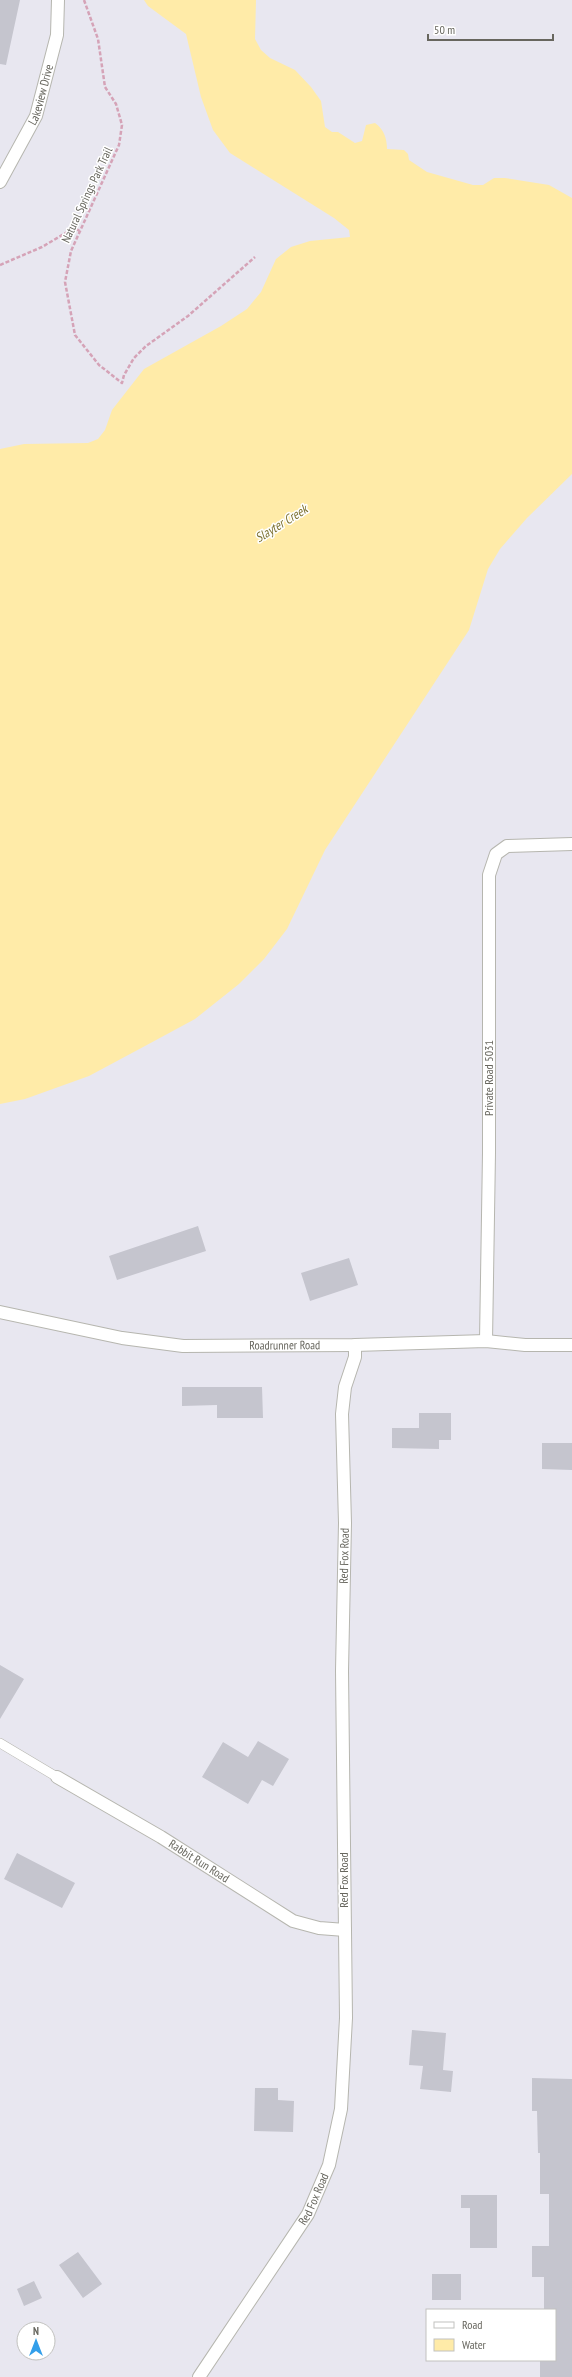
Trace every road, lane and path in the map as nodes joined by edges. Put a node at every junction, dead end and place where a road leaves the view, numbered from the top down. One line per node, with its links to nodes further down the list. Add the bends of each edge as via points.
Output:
1 (58, 0): 3 (street, Lakeview Drive, via 57,35 36,116)
2 (84, 0): 4 (path, Natural Springs Park Trail, via 98,39 105,87 116,104 122,125 120,145)
3 (0, 182)
4 (80, 231): 5 (path, Natural Springs Park Trail, via 71,251 65,282 75,335 100,364 122,383 134,358 146,346 188,316); 6 (path, via 69,231 42,247)
5 (255, 257)
6 (0, 265)
7 (572, 844): 9 (street, Private Road 5031, via 500,849 489,875)
8 (0, 1312): 10 (street, Roadrunner Road, via 122,1338 183,1346)
9 (486, 1341): 10 (street, Roadrunner Road); 11 (street, Roadrunner Road, via 525,1345)
10 (355, 1345): 14 (street, Red Fox Road, via 342,1414 346,1522 342,1670)
11 (572, 1345)
12 (0, 1743): 13 (lane)
13 (57, 1777): 14 (street, Rabbit Run Road, via 161,1837 293,1921 318,1928)
14 (344, 1930): 15 (street, Red Fox Road, via 344,2084 336,2139 328,2165 308,2214)
15 (199, 2377)

